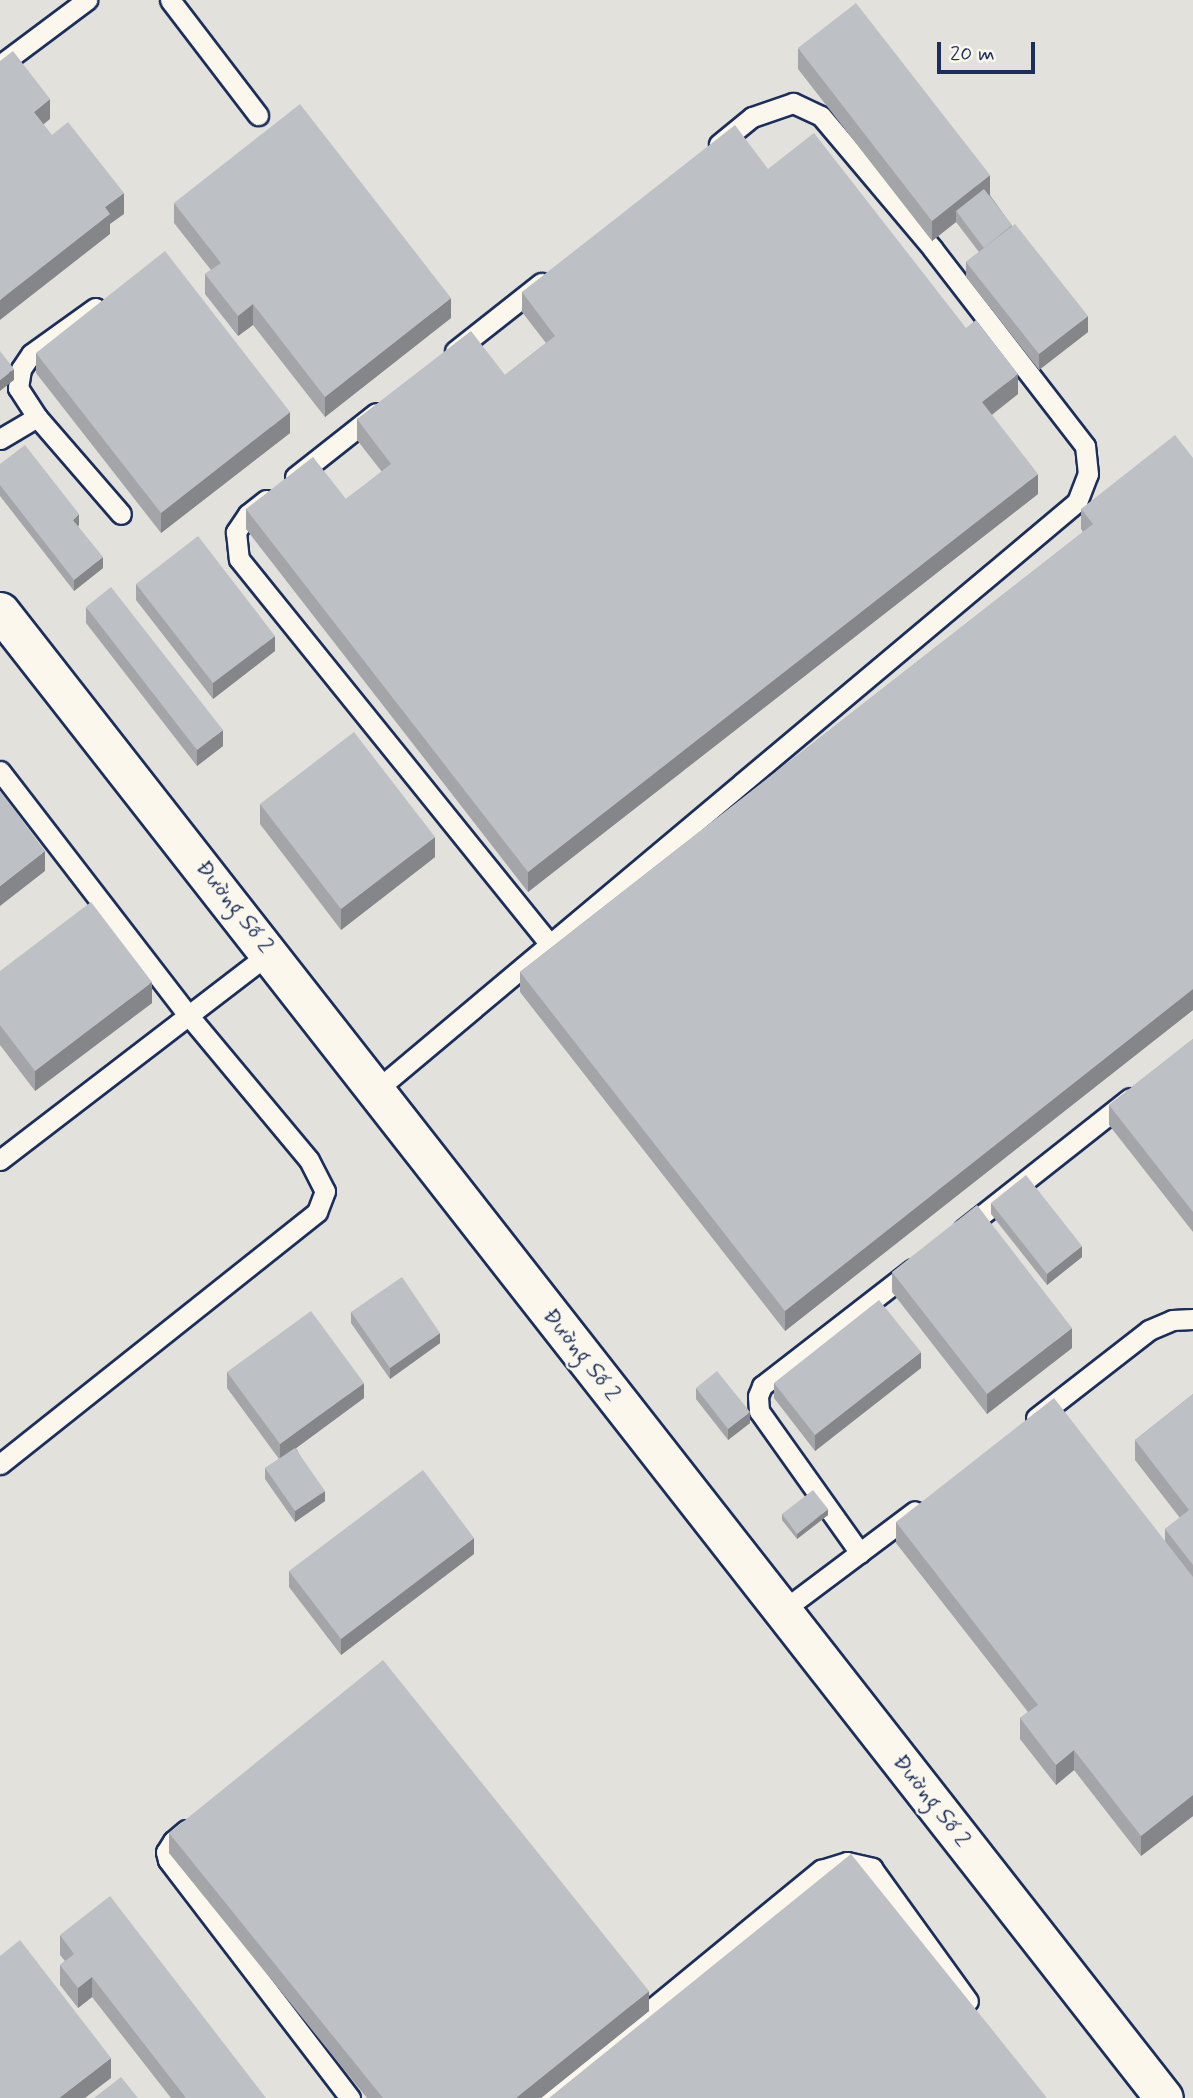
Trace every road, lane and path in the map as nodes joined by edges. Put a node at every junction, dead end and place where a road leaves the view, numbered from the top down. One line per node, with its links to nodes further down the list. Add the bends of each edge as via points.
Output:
1 (87, 0): 3 (lane)
2 (170, 0): 4 (lane)
3 (0, 65)
4 (258, 115)
5 (698, 160): 15 (lane, via 752,117 793,103 821,116 933,249 1085,446 1088,474 1077,502)
6 (555, 272): 8 (lane)
7 (116, 293): 10 (lane, via 26,362 18,388)
8 (435, 367)
9 (391, 402): 15 (lane, via 248,513 236,532 239,559)
10 (37, 417): 11 (lane); 12 (lane)
11 (0, 439)
12 (121, 514)
13 (0, 611): 16 (street, Đường Số 2)
14 (0, 771): 17 (lane)
15 (550, 944): 19 (lane)
16 (270, 953): 17 (lane); 19 (street, Đường Số 2)
17 (189, 1016): 20 (lane); 25 (lane, via 309,1160 325,1191 317,1212)
18 (1143, 1087): 21 (lane)
19 (374, 1092): 28 (street, Đường Số 2)
20 (0, 1160)
21 (949, 1240)
22 (927, 1257): 27 (lane, via 762,1386 758,1396 759,1411)
23 (1193, 1319): 24 (lane, via 1172,1320 1149,1331)
24 (1021, 1429)
25 (0, 1464)
26 (935, 1495): 27 (lane)
27 (860, 1553): 28 (lane)
28 (782, 1611): 33 (street, Đường Số 2)
29 (205, 1816): 31 (lane, via 173,1841 166,1852 168,1860)
30 (983, 2021): 32 (lane, via 872,1868 847,1862 821,1870 646,2005)
31 (350, 2098)
32 (543, 2098)
33 (1164, 2098)

